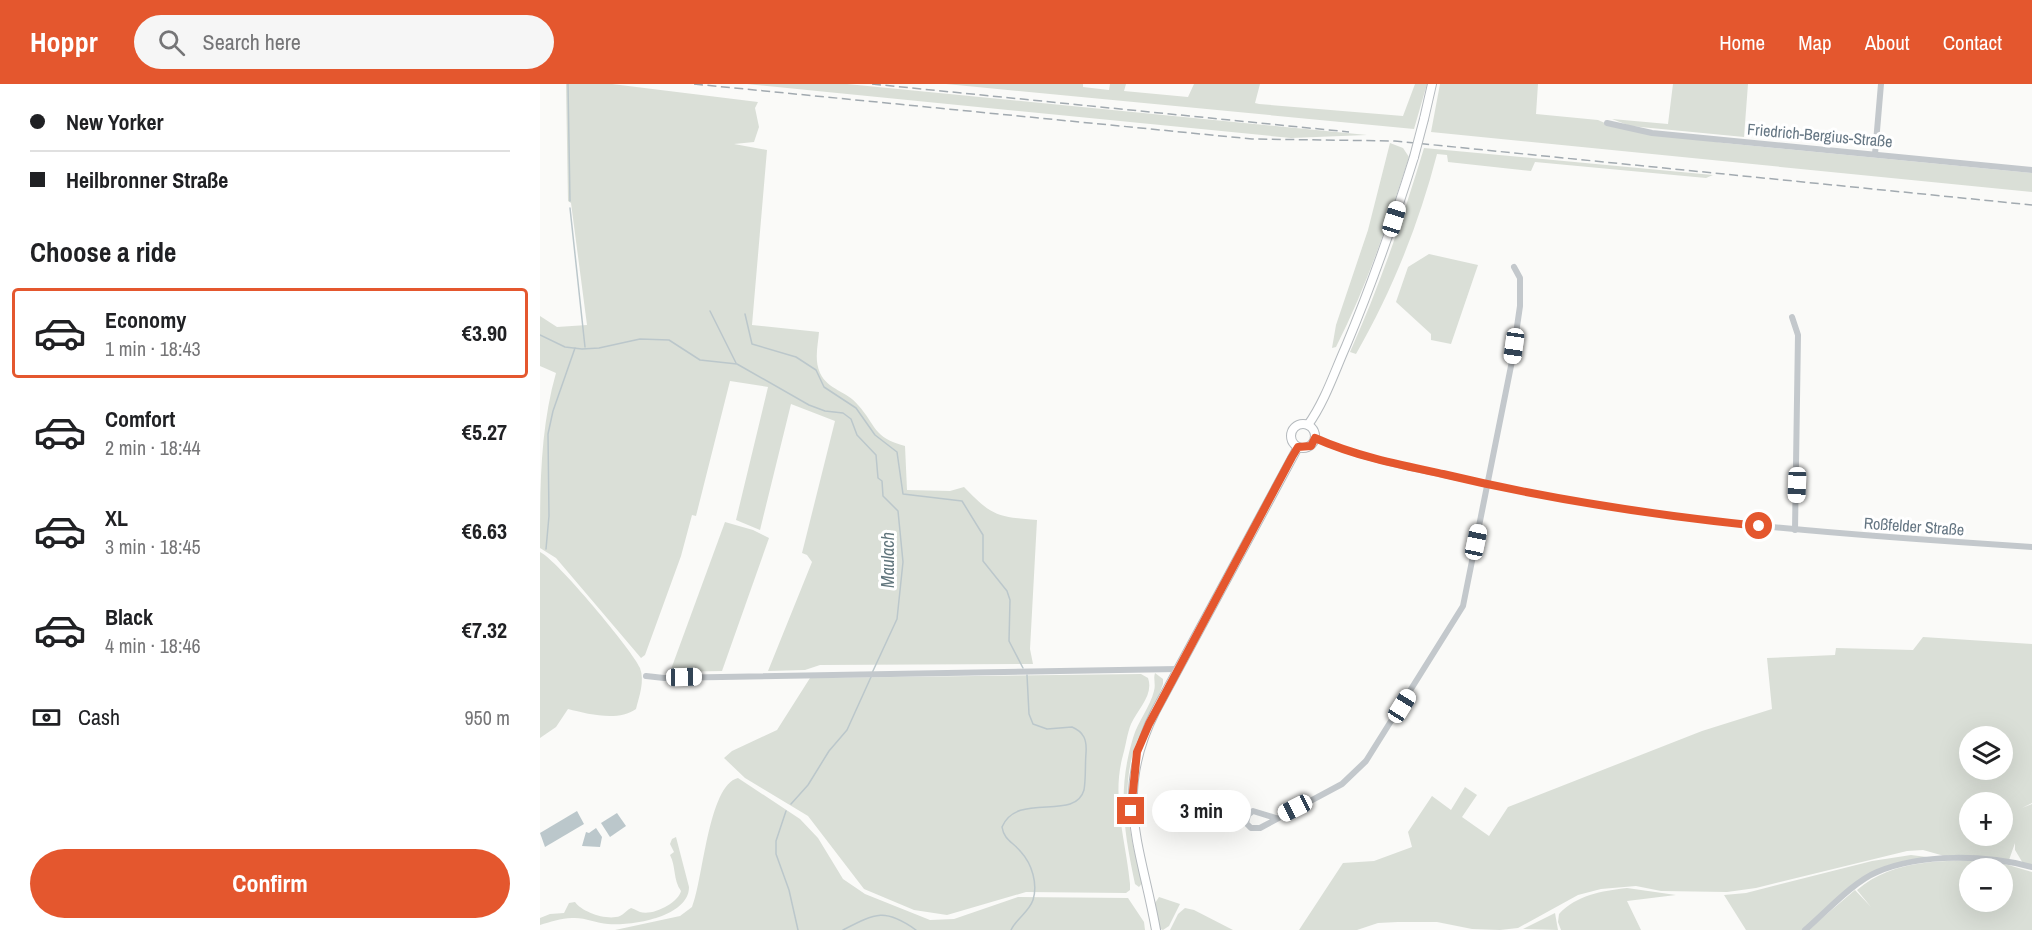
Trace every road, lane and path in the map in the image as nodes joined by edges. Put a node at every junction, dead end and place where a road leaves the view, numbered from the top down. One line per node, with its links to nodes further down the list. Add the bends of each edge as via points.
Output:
1 (1432, 84): 8 (main road, bridge, via 1388,240 1329,386)
2 (1881, 84): 4 (street)
3 (1607, 123): 4 (street, Friedrich-Bergius-Straße, via 1653,133)
4 (1875, 154): 5 (street, Friedrich-Bergius-Straße)
5 (2032, 170)
6 (1514, 267): 11 (street, via 1520,278 1520,306)
7 (1792, 317): 12 (street, via 1798,335)
8 (1308, 424): 9 (main road); 10 (main road, via 1293,429 1291,439)
9 (1315, 438): 10 (main road, via 1311,446); 11 (street, Roßfelder Straße, via 1390,462)
10 (1298, 447): 14 (main road)
11 (1488, 485): 12 (street, Roßfelder Straße, via 1692,519); 16 (street, via 1463,606 1402,706 1366,762 1347,780)
12 (1795, 530): 13 (street, Roßfelder Straße)
13 (2032, 547)
14 (1178, 669): 15 (street); 18 (main road, via 1137,752 1131,794 1134,830)
15 (646, 676)
16 (1276, 818)
17 (2032, 867): 19 (street, via 1987,858 1945,859 1878,871)
18 (1156, 930)
19 (1805, 930)

